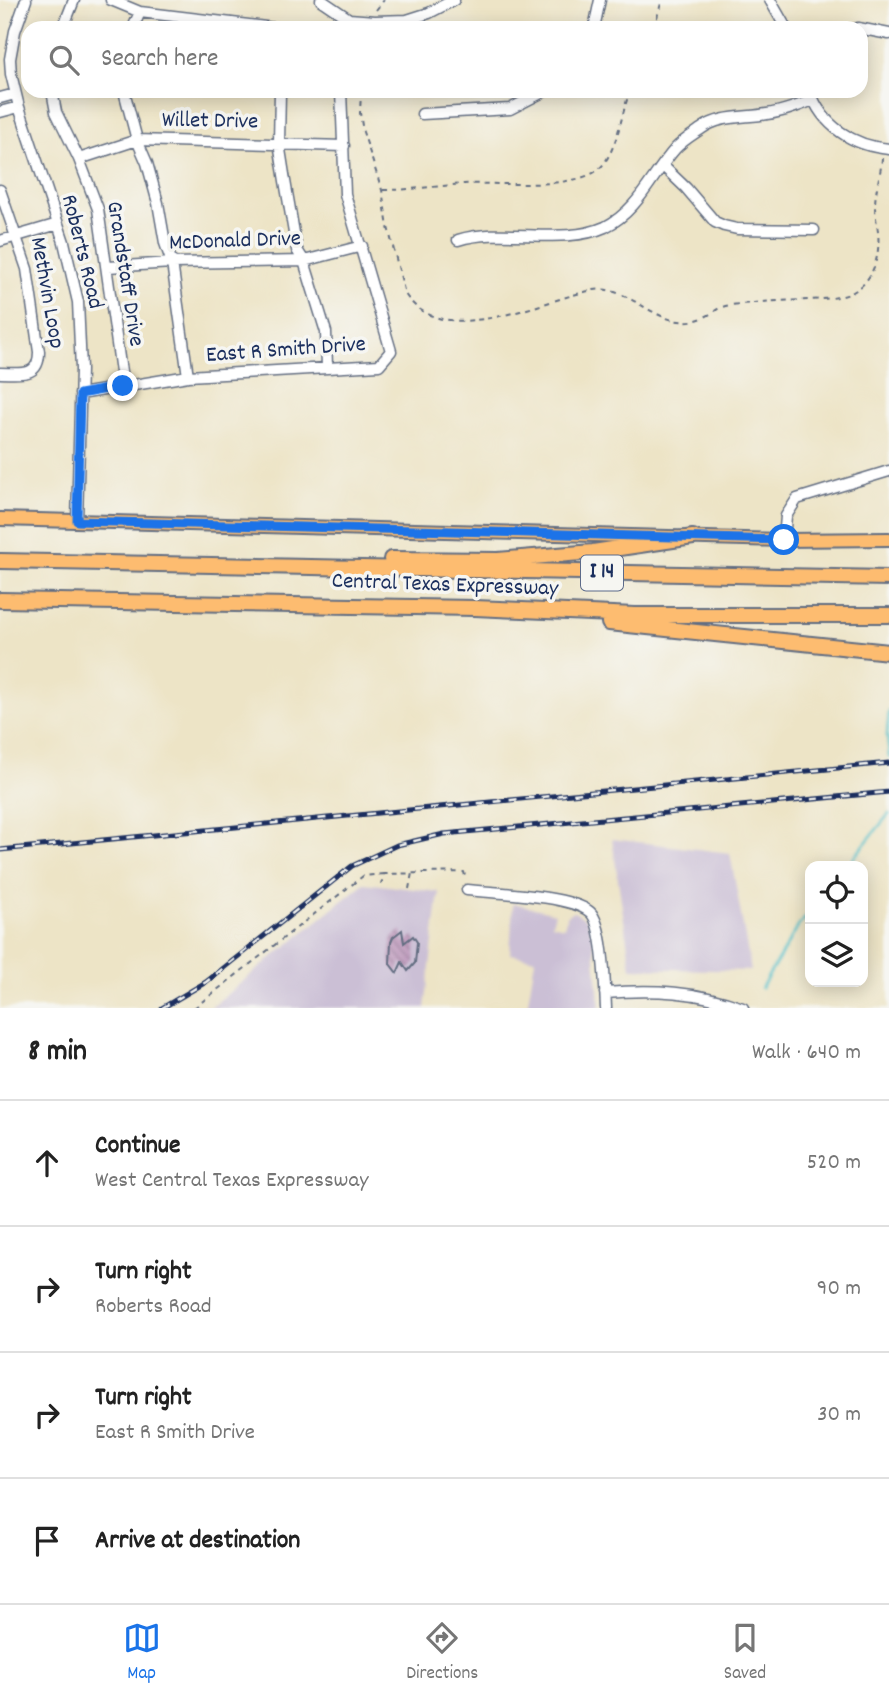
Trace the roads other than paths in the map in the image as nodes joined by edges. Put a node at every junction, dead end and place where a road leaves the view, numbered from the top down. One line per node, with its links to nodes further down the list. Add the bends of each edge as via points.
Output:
1 (26, 0): 18 (street, Roberts Road, via 10,59)
2 (74, 0): 9 (street)
3 (111, 0): 8 (street)
4 (321, 0): 12 (street)
5 (454, 0): 13 (street, via 429,13)
6 (600, 0): 14 (street)
7 (770, 0): 15 (street)
8 (140, 12): 10 (street); 11 (street)
9 (66, 21)
10 (136, 21)
11 (215, 21)
12 (346, 21)
13 (392, 21)
14 (596, 21)
15 (782, 21)
16 (868, 30): 17 (street)
17 (889, 34)
18 (15, 94): 26 (street); 27 (street, Roberts Road)
19 (53, 98): 34 (street, Grandstaff Drive)
20 (126, 98): 30 (street)
21 (280, 98): 31 (street)
22 (341, 98): 32 (street, East R Smith Drive)
23 (531, 98): 29 (street, via 510,109)
24 (804, 98): 35 (street, via 768,114 724,119 704,127 676,147)
25 (813, 98): 33 (street, via 843,135)
26 (0, 99)
27 (19, 107): 28 (street); 37 (street, Roberts Road)
28 (0, 113)
29 (422, 114)
30 (137, 141): 31 (street, Willet Drive); 34 (street, Willet Drive); 44 (street, via 147,163)
31 (279, 143): 32 (street, Willet Drive); 43 (street, via 297,250)
32 (344, 146): 42 (street, East R Smith Drive, via 345,194)
33 (886, 149)
34 (79, 159): 45 (street, Grandstaff Drive, via 98,209)
35 (663, 166): 38 (street, via 724,226); 40 (street, via 624,215 604,227 579,234 499,234)
36 (0, 190): 39 (street, Methvin Loop)
37 (58, 224): 39 (street); 50 (street, Roberts Road, via 78,302)
38 (814, 230)
39 (17, 236): 41 (street); 47 (street, Methvin Loop, via 27,269 39,363 23,373)
40 (458, 240)
41 (0, 241)
42 (362, 246): 43 (street, McDonald Drive); 46 (street, East R Smith Drive, via 391,351 379,365)
43 (304, 261): 44 (street, McDonald Drive); 46 (street, via 326,332)
44 (172, 263): 45 (street, McDonald Drive); 48 (street)
45 (108, 267): 49 (street, Grandstaff Drive)
46 (327, 368): 48 (street, East R Smith Drive)
47 (0, 373)
48 (188, 376): 49 (street, East R Smith Drive)
49 (123, 386): 50 (street, East R Smith Drive)
50 (80, 394): 53 (street, Roberts Road)
51 (889, 471): 56 (street, via 797,499 786,516)
52 (0, 519): 53 (main road)
53 (77, 521): 54 (main road)
54 (693, 537): 56 (main road); 58 (highway, via 525,558 369,558)
55 (889, 539): 56 (main road)
56 (784, 540)
57 (3, 560): 58 (highway, Central Texas Expressway / I 14)
58 (315, 567): 59 (highway, Central Texas Expressway / I 14)
59 (889, 578)
60 (0, 600): 61 (highway, Central Texas Expressway / I 14)
61 (475, 608): 62 (highway, Central Texas Expressway / I 14, via 635,615); 63 (highway)
62 (889, 615)
63 (889, 652)
64 (467, 890): 65 (street, via 552,899 590,912 596,920)
65 (606, 993): 66 (street); 67 (street, via 665,990)
66 (606, 1008)
67 (743, 1008)

